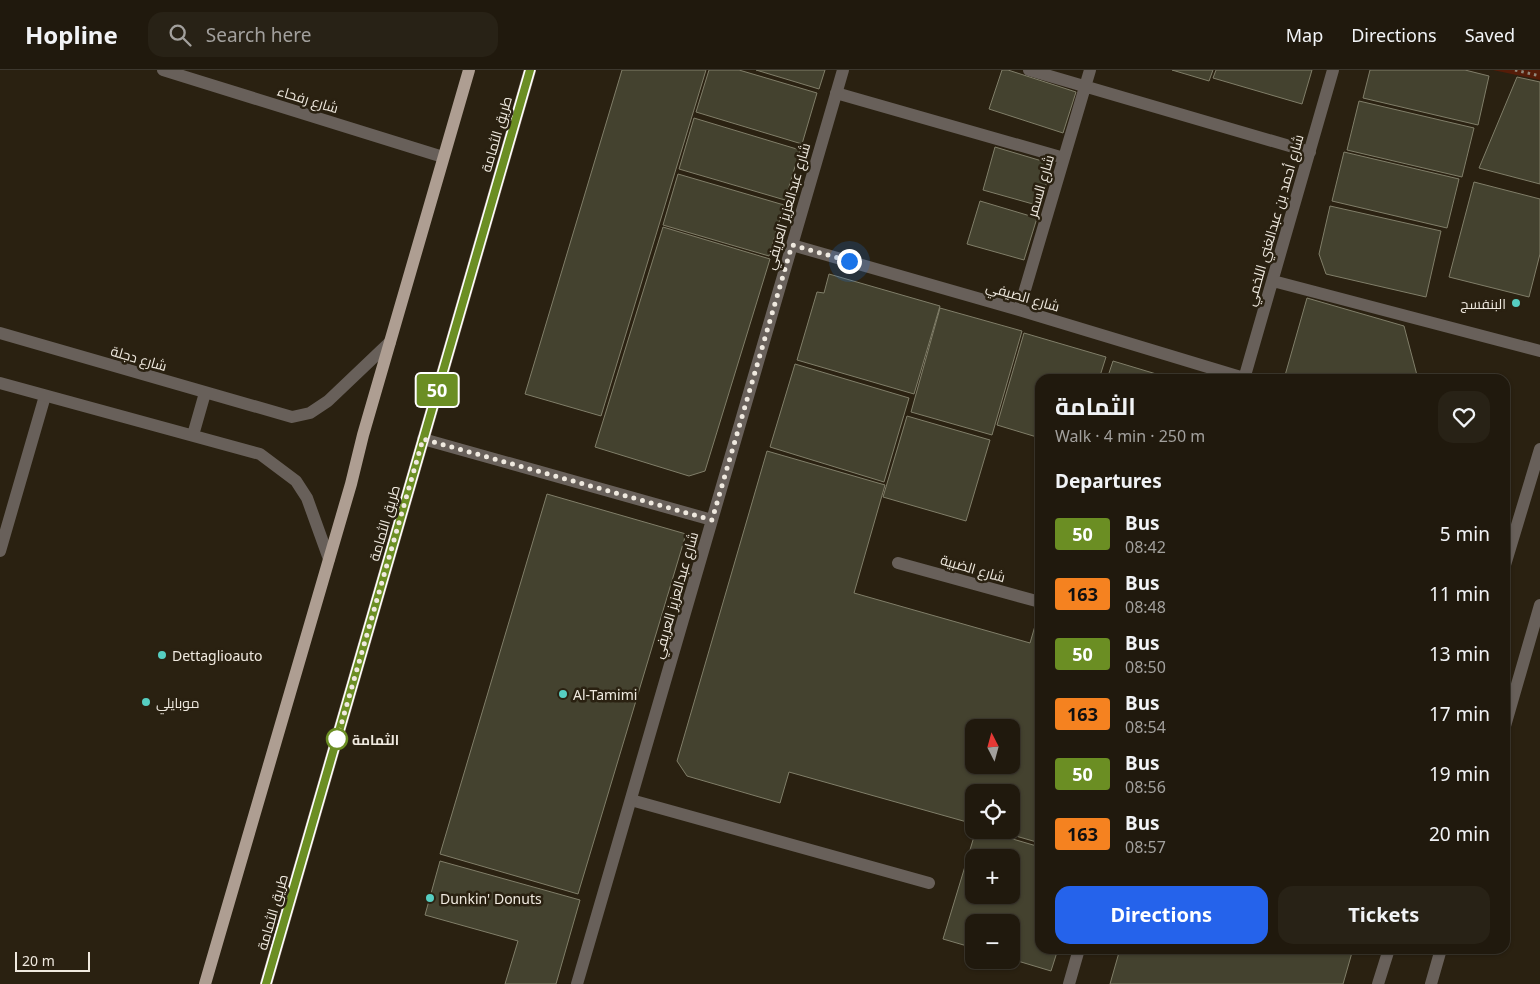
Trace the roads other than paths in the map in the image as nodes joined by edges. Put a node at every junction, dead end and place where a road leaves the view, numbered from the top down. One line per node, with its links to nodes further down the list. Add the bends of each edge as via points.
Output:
1 (163, 70): 11 (street, شارع رفحاء)
2 (468, 70): 11 (main road)
3 (530, 70): 25 (main road, طريق الثمامة)
4 (843, 70): 9 (street, شارع عبدالعزيز العريفي)
5 (1029, 70): 8 (street)
6 (1090, 70): 8 (street, شارع السمر)
7 (1334, 70): 10 (street, شارع أحمد بن عبدالغني اللخمي)
8 (1085, 86): 10 (street); 12 (street, شارع السمر)
9 (836, 92): 12 (street); 13 (street, شارع عبدالعزيز العريفي)
10 (1310, 152): 14 (street, شارع أحمد بن عبدالغني اللخمي)
11 (444, 157): 17 (main road)
12 (1064, 158): 15 (street, شارع السمر)
13 (792, 245): 15 (street, شارع الصيفي); 27 (street, شارع عبدالعزيز العريفي)
14 (1273, 281): 18 (street); 20 (street, شارع أحمد بن عبدالغني اللخمي)
15 (1019, 310): 19 (street, شارع الصيفي)
16 (0, 333): 22 (street, شارع دجلة)
17 (390, 342): 22 (street, شارع دجلة, via 328,401 310,413 292,418); 30 (main road)
18 (1540, 352)
19 (1231, 374)
20 (1245, 374)
21 (0, 383): 23 (street)
22 (205, 393): 24 (street)
23 (45, 396): 24 (street); 29 (street)
24 (193, 435): 30 (street, via 260,454 296,481 308,498)
25 (423, 439): 27 (street); 41 (main road, طريق الثمامة)
26 (1540, 449): 28 (street)
27 (712, 520): 35 (street, شارع عبدالعزيز العريفي)
28 (1510, 548)
29 (0, 551)
30 (329, 559): 40 (main road)
31 (898, 563): 32 (street, شارع الضبية)
32 (1035, 601)
33 (1540, 605): 34 (street)
34 (1510, 709)
35 (631, 800): 36 (street); 42 (street, شارع عبدالعزيز العريفي)
36 (929, 883)
37 (1078, 954): 43 (street)
38 (1387, 954): 44 (street)
39 (1440, 954): 45 (street)
40 (205, 984)
41 (266, 984)
42 (577, 984)
43 (1069, 984)
44 (1378, 984)
45 (1431, 984)

